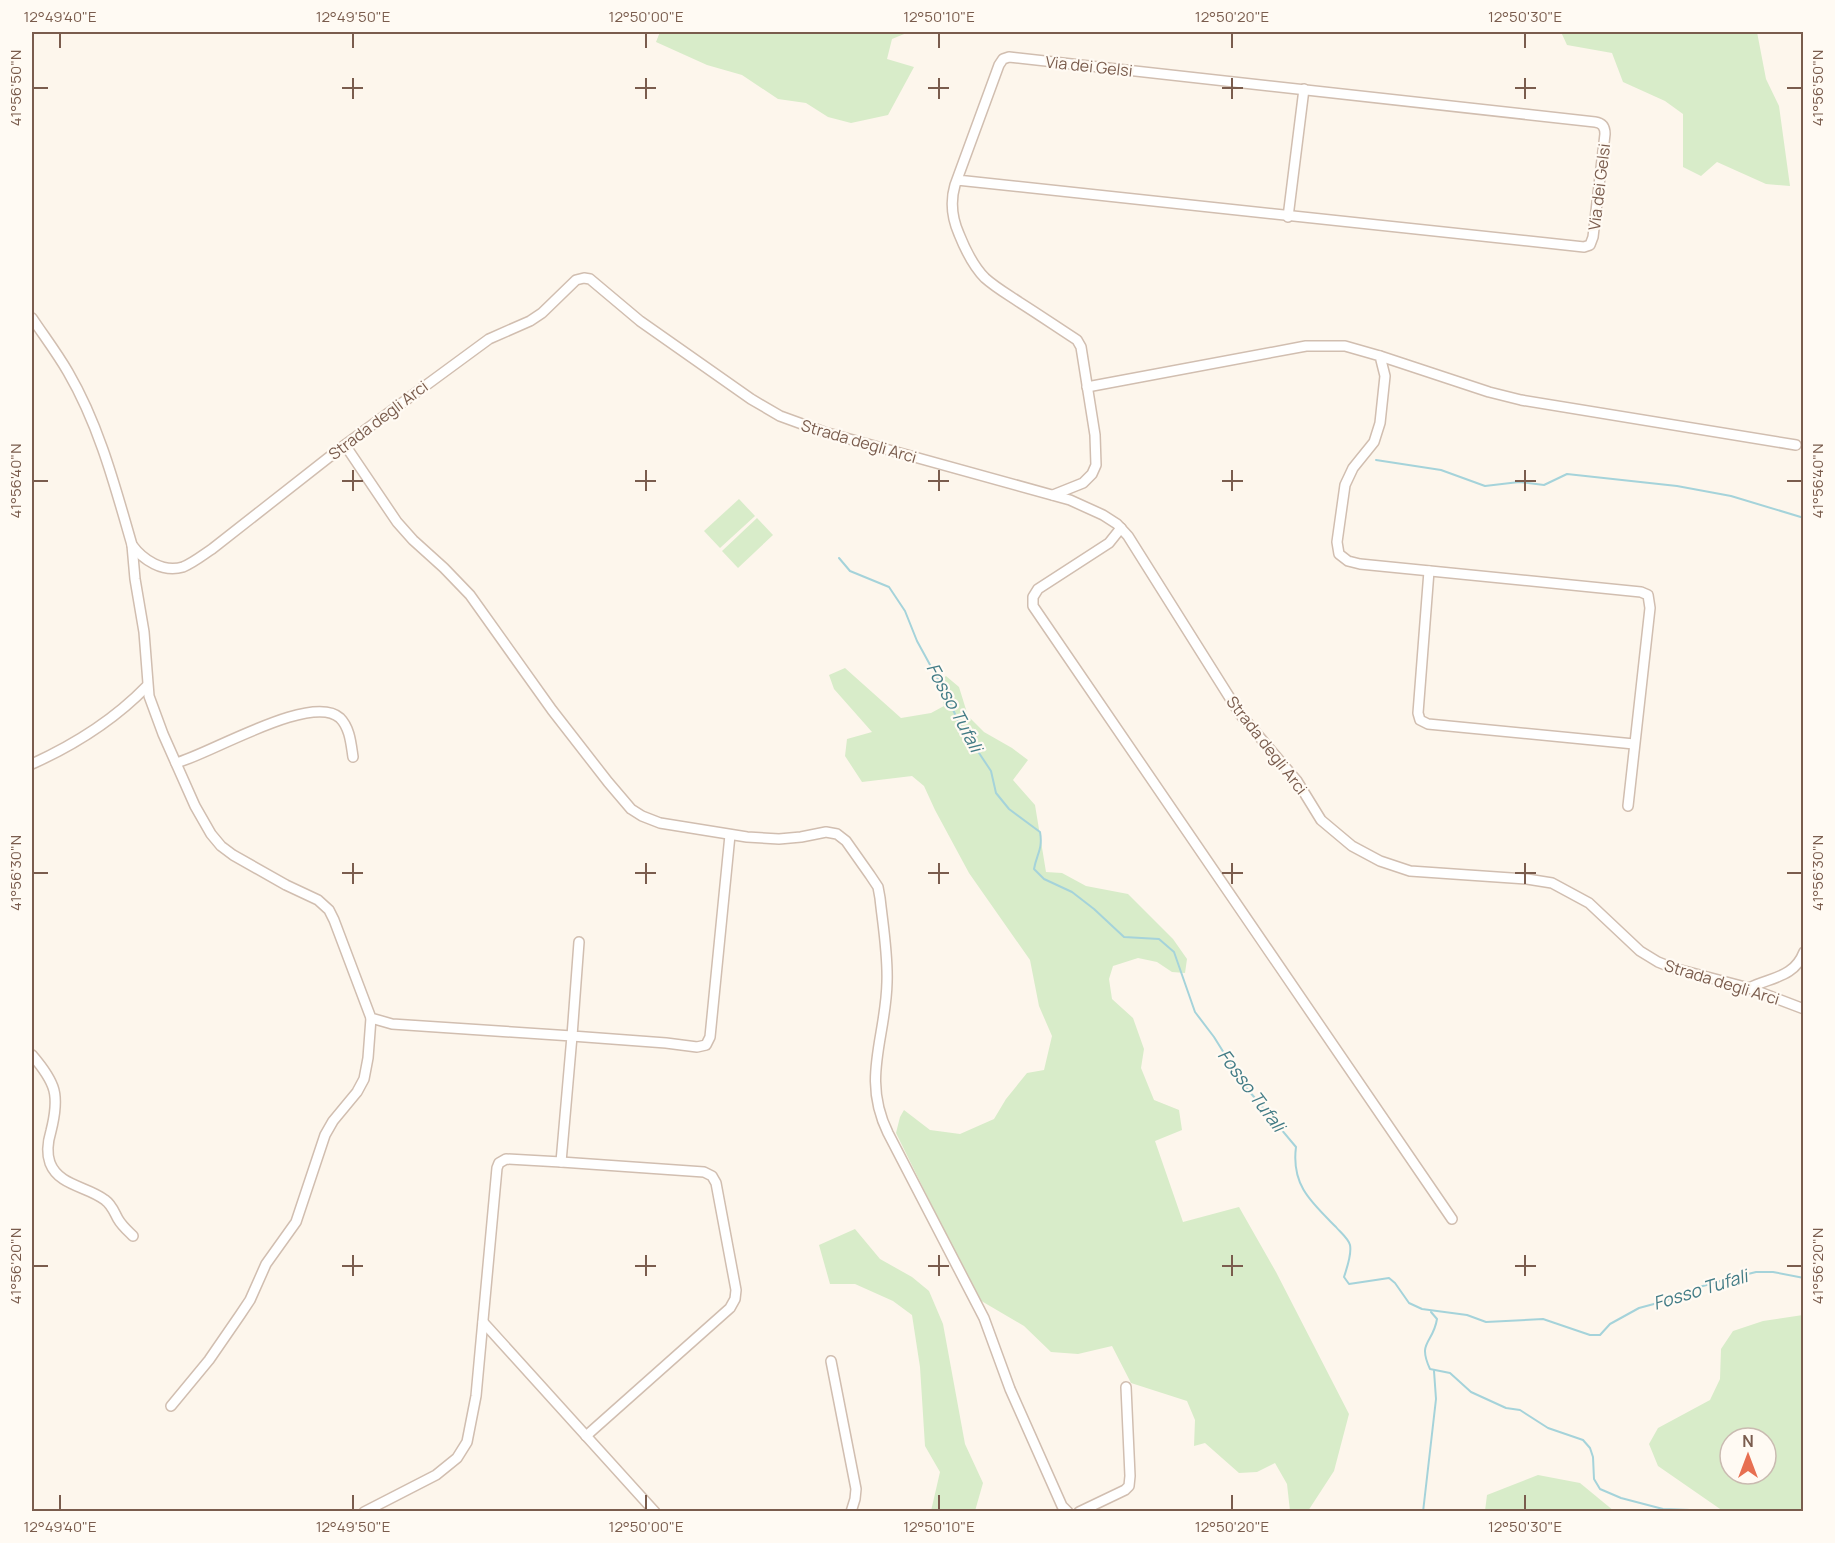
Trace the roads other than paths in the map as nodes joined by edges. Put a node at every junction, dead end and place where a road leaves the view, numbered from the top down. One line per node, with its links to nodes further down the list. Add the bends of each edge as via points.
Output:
1 (1304, 89): 2 (street, Via dei Gelsi, via 1005,58 999,65); 3 (street); 3 (street, Via dei Gelsi, via 1601,124 1605,134 1593,237 1590,245 1581,248)
2 (957, 180): 3 (street, Via dei Gelsi); 6 (street, Via dei Gelsi, via 952,214 972,261 995,286 1079,342)
3 (1288, 217)
4 (32, 318): 11 (street, via 69,373 91,420)
5 (1380, 356): 6 (street, via 1345,346 1306,346); 8 (street, via 1521,400); 12 (street, via 1385,376 1379,429 1345,485 1337,551 1352,562)
6 (1087, 387): 9 (street, Via dei Gelsi, via 1095,469 1083,483)
7 (345, 445): 9 (street, Strada degli Arci, via 489,339 538,316 571,284 584,278 592,280 634,316 737,389 786,418 839,437); 11 (street, Strada degli Arci, via 186,566 154,564); 19 (street, via 397,522 470,595 552,710 626,804 653,820)
8 (1796, 445)
9 (1053, 495): 10 (street, Strada degli Arci, via 1097,511)
10 (1121, 528): 22 (street, Strada degli Arci, via 1240,714 1292,775 1321,820 1352,846 1405,870 1552,883 1589,903 1653,960); 28 (street, via 1108,543 1038,589 1033,606)
11 (132, 545): 13 (street)
12 (1429, 571): 14 (street, via 1420,720 1428,724); 14 (street, via 1641,592 1648,596 1650,608)
13 (147, 686): 16 (street); 17 (street, via 92,730)
14 (1635, 744): 18 (street)
15 (353, 757): 16 (street, via 344,723 334,714 319,711 279,721)
16 (176, 763): 24 (street, via 195,806 218,843 329,910)
17 (32, 764)
18 (1628, 807)
19 (729, 835): 25 (street, via 708,1043 697,1047); 38 (street, via 779,839 837,834 876,884 887,981 875,1076 880,1114 984,1318 1014,1399)
20 (579, 942): 25 (street)
21 (1803, 952): 22 (street, via 1793,970)
22 (1749, 988): 23 (street, Strada degli Arci)
23 (1803, 1009)
24 (371, 1018): 25 (street, via 392,1024); 33 (street, via 364,1079 325,1135 298,1219 266,1264 235,1323)
25 (572, 1036): 27 (street)
26 (32, 1056): 29 (street, via 56,1095 47,1148 54,1172 107,1202)
27 (561, 1162): 30 (street, via 508,1159 498,1163); 34 (street, via 710,1174 716,1183 736,1290 732,1306)
28 (1452, 1218)
29 (133, 1236)
30 (483, 1322): 34 (street); 35 (street, via 474,1409 460,1455 430,1479)
31 (831, 1361): 37 (street, via 855,1489)
32 (1126, 1387): 39 (street, via 1129,1486)
33 (171, 1406)
34 (586, 1436): 36 (street)
35 (364, 1512)
36 (654, 1512)
37 (851, 1512)
38 (1068, 1512)
39 (1079, 1512)

